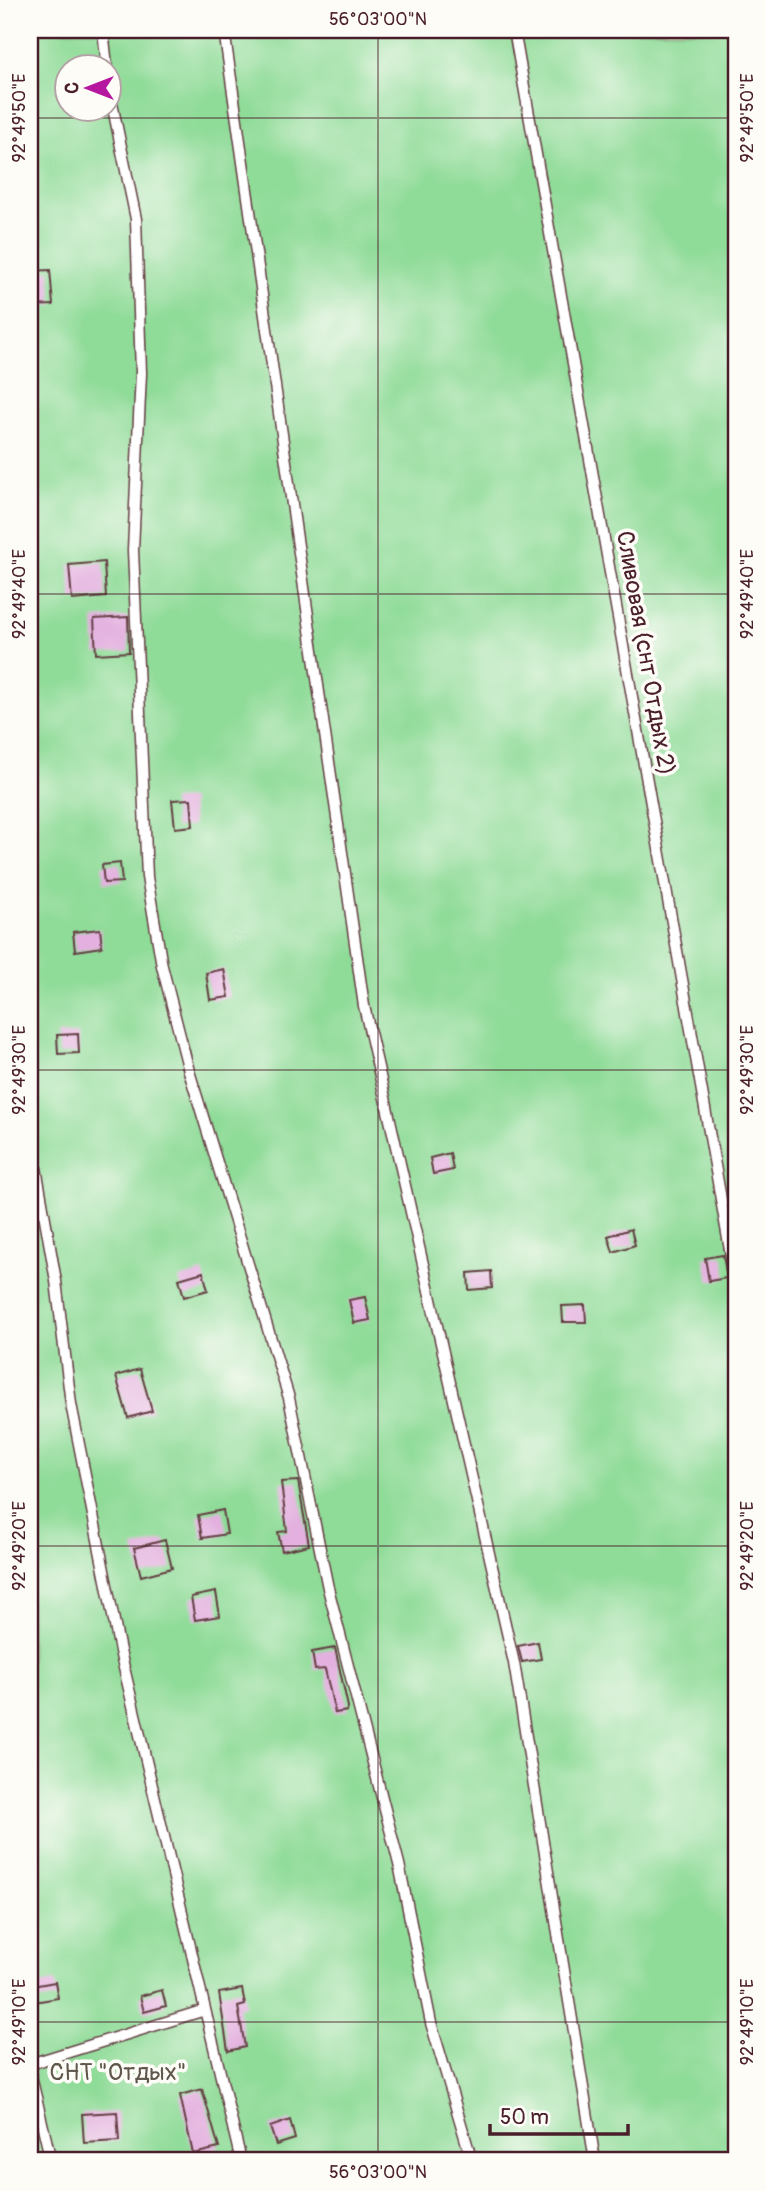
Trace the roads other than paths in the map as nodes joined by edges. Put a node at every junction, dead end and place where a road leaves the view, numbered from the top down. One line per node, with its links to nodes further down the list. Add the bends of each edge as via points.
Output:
1 (103, 30): 4 (lane)
2 (224, 30): 14 (lane, via 364,1006 514,1662)
3 (514, 30): 7 (lane, Сливовая (снт Отдых 2))
4 (105, 52)
5 (116, 122): 13 (lane, via 136,219 141,373 133,550 147,877 162,966 189,1071 289,1398 328,1588 399,1864 431,2023)
6 (30, 1134): 8 (lane, via 56,1281 71,1404 118,1638)
7 (736, 1284)
8 (205, 2010): 9 (lane); 12 (lane)
9 (30, 2064)
10 (30, 2072): 11 (lane)
11 (51, 2161)
12 (241, 2161)
13 (472, 2161)
14 (595, 2161)

